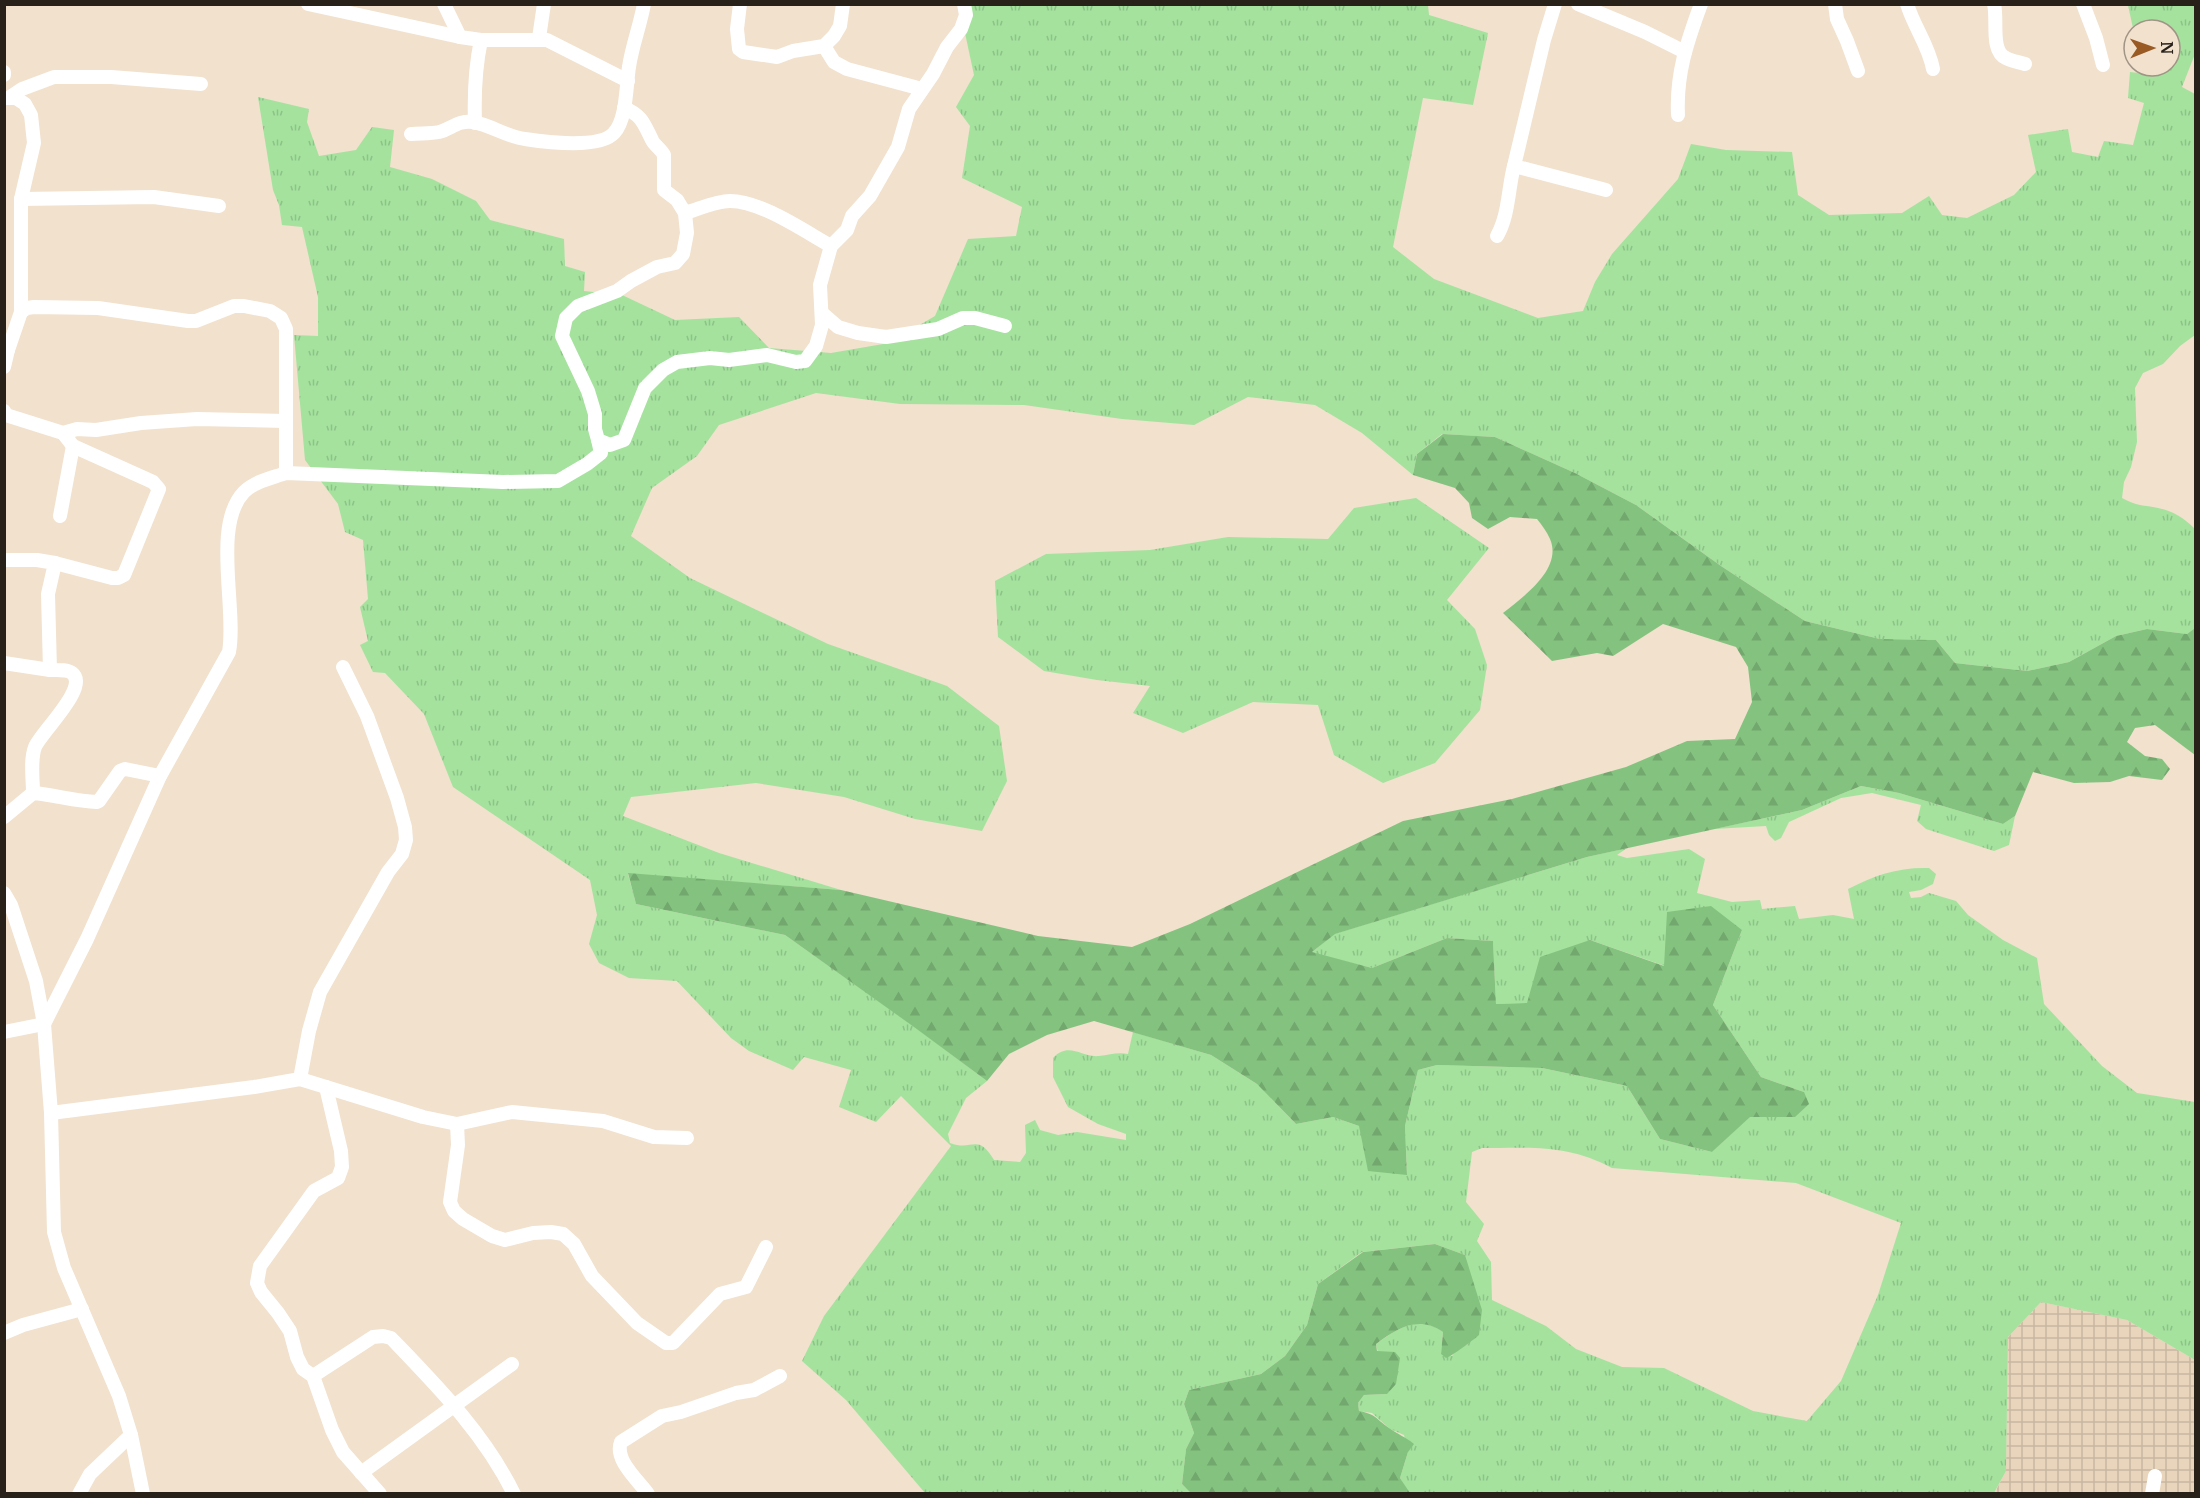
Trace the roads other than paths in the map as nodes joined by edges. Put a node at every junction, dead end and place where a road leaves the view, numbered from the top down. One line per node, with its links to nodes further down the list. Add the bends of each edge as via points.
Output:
1 (308, 4): 15 (street)
2 (444, 4): 15 (street)
3 (544, 4): 16 (street)
4 (644, 4): 24 (street)
5 (740, 4): 18 (street, via 737,43 743,52 777,57)
6 (843, 4): 18 (street, via 840,26)
7 (964, 4): 26 (street, via 966,15 961,29)
8 (1555, 4): 32 (street)
9 (1578, 4): 19 (street)
10 (1701, 4): 19 (street)
11 (1835, 4): 23 (street)
12 (1907, 4): 22 (street)
13 (1995, 4): 20 (street, via 1997,47 2004,58)
14 (2083, 4): 21 (street)
15 (460, 37): 17 (street)
16 (539, 38): 17 (street); 24 (street)
17 (481, 40): 30 (street, via 474,89)
18 (824, 46): 26 (street, via 834,62 847,69)
19 (1685, 52): 29 (street, via 1678,82)
20 (2025, 64)
21 (2103, 65)
22 (1933, 69)
23 (1858, 71)
24 (628, 81): 28 (street)
25 (201, 84): 27 (street, via 54,77)
26 (922, 89): 38 (street, via 909,109 898,147 870,196)
27 (8, 97): 34 (street, via 26,104 31,115 34,143)
28 (624, 108): 30 (street, via 615,132 600,141 524,139); 36 (street, via 635,112 664,155 664,190)
29 (1678, 114)
30 (475, 123): 31 (street)
31 (411, 134)
32 (1514, 166): 33 (street); 37 (street)
33 (1605, 189)
34 (21, 200): 35 (street, via 154,197); 39 (street)
35 (219, 206)
36 (685, 213): 38 (street, via 729,201 751,204); 47 (street, via 683,254 675,263 657,267 617,291 578,306 566,318 562,336 588,391)
37 (1497, 236)
38 (831, 246): 40 (street, via 820,285)
39 (21, 312): 42 (street); 45 (street, via 34,307 98,308 196,321 234,306 270,311 281,318 286,329)
40 (822, 313): 41 (street, via 838,327 886,337 938,329 963,318); 47 (street, via 816,346 805,361 766,355 677,362 645,388 624,440 610,445)
41 (1005, 326)
42 (6, 350): 43 (street)
43 (4, 367)
44 (4, 411): 46 (street, via 6,415)
45 (286, 421): 46 (street, via 141,423); 49 (street)
46 (63, 433): 48 (street)
47 (598, 440): 49 (street, via 601,453 558,482)
48 (73, 446): 50 (street); 52 (street, via 153,482 159,489 124,575 111,578)
49 (286, 473): 56 (street, via 257,483 243,493 230,519 229,652)
50 (60, 516)
51 (4, 560): 52 (street)
52 (55, 563): 55 (street, via 48,594)
53 (4, 663): 55 (street)
54 (343, 667): 62 (street, via 367,716 397,798 406,840 402,854 320,992)
55 (50, 670): 57 (street, via 74,673 75,692 35,748)
56 (160, 776): 57 (street, via 125,769 97,802); 60 (street)
57 (33, 793): 58 (street)
58 (4, 817)
59 (4, 893): 60 (street, via 36,981)
60 (44, 1024): 61 (street); 64 (street)
61 (4, 1032)
62 (300, 1079): 63 (street); 64 (street)
63 (326, 1087): 65 (street); 71 (street, via 342,1167 338,1178 314,1191 260,1266 257,1283 290,1331 303,1369)
64 (51, 1113): 68 (street, via 54,1232)
65 (457, 1124): 66 (street, via 512,1112 603,1122 654,1137); 67 (street, via 450,1202 454,1211 505,1240 533,1233 563,1234 574,1244 592,1276 637,1323 666,1343 673,1343 720,1294 746,1287)
66 (687, 1138)
67 (766, 1247)
68 (82, 1309): 69 (street); 74 (street)
69 (4, 1333)
70 (512, 1364): 73 (street)
71 (313, 1376): 73 (street, via 373,1337 383,1336 391,1338); 75 (street, via 332,1430 343,1452)
72 (780, 1376): 81 (street, via 754,1390 662,1416 621,1442 620,1457)
73 (456, 1406): 75 (street); 80 (street, via 486,1446)
74 (131, 1435): 78 (street, via 90,1474); 79 (street)
75 (361, 1473): 77 (street)
76 (2155, 1476): 82 (street)
77 (371, 1490)
78 (79, 1494)
79 (143, 1494)
80 (514, 1494)
81 (648, 1494)
82 (2152, 1494)

